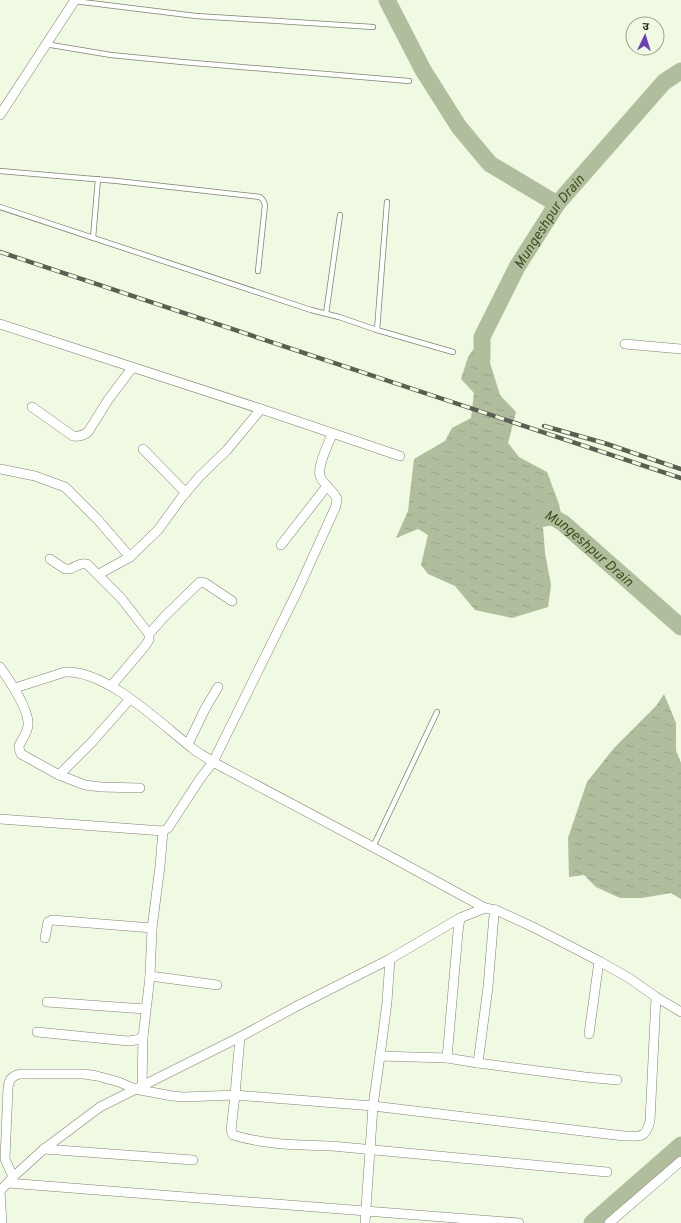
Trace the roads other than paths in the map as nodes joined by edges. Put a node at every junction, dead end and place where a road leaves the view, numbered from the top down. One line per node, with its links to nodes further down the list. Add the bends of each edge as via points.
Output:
1 (74, 0): 2 (lane, via 196,16); 3 (street)
2 (373, 26)
3 (45, 44): 4 (lane, via 111,55); 5 (street)
4 (409, 81)
5 (0, 115)
6 (0, 171): 7 (lane)
7 (98, 180): 11 (lane); 12 (lane, via 260,197 265,205)
8 (387, 202): 15 (lane)
9 (0, 207): 11 (lane)
10 (340, 214): 13 (lane)
11 (93, 238): 13 (lane)
12 (258, 271)
13 (326, 314): 15 (lane)
14 (0, 324): 19 (street)
15 (377, 330): 18 (lane)
16 (625, 344): 17 (street)
17 (681, 349)
18 (453, 352)
19 (132, 368): 20 (street, via 84,436 73,436); 21 (street)
20 (32, 407)
21 (261, 409): 22 (street); 27 (street, via 227,450)
22 (332, 434): 24 (street); 26 (street, via 320,467 320,476)
23 (143, 449): 27 (street)
24 (400, 456)
25 (0, 469): 29 (street, via 35,476 64,487 98,520)
26 (326, 486): 28 (street); 41 (street, via 337,499 336,506 297,592)
27 (186, 492): 29 (street, via 158,530)
28 (281, 544)
29 (130, 557): 31 (street)
30 (50, 559): 31 (street, via 70,570 83,562)
31 (99, 574): 33 (street)
32 (232, 601): 33 (street, via 200,582)
33 (149, 634): 35 (street, via 145,646)
34 (0, 667): 37 (street)
35 (112, 685): 37 (street, via 74,671); 38 (street)
36 (218, 687): 40 (street)
37 (14, 688): 42 (street, via 28,723 19,746 20,751 24,756)
38 (130, 699): 40 (street); 42 (street)
39 (437, 712): 46 (lane)
40 (188, 744): 41 (street)
41 (212, 762): 45 (street, via 168,828); 46 (street)
42 (59, 775): 43 (street, via 85,785)
43 (140, 788)
44 (0, 819): 45 (street)
45 (163, 831): 50 (street)
46 (373, 847): 47 (street)
47 (485, 908): 48 (street); 49 (street)
48 (496, 910): 53 (street); 66 (street)
49 (460, 918): 52 (street); 65 (street)
50 (152, 928): 51 (street, via 52,920 48,922); 54 (street)
51 (45, 938)
52 (390, 959): 63 (street); 64 (street)
53 (599, 960): 56 (street); 61 (street)
54 (150, 976): 55 (street); 58 (street)
55 (216, 985)
56 (656, 997): 59 (street); 70 (street, via 650,1121 647,1130 639,1136)
57 (47, 1002): 58 (street)
58 (145, 1009): 62 (street)
59 (681, 1012)
60 (37, 1032): 62 (street, via 128,1041)
61 (589, 1034)
62 (142, 1036): 68 (street)
63 (240, 1037): 68 (street); 69 (street)
64 (380, 1056): 65 (street); 70 (street)
65 (447, 1058): 66 (street)
66 (478, 1064): 67 (street)
67 (617, 1080)
68 (138, 1087): 69 (street, via 178,1096); 71 (street, via 100,1107); 76 (street, via 84,1074 12,1076 8,1088 5,1159)
69 (235, 1095): 70 (street); 72 (street, via 231,1130 233,1135 264,1142)
70 (373, 1106): 72 (street)
71 (44, 1149): 73 (street); 76 (street)
72 (370, 1150): 75 (street); 78 (street)
73 (193, 1160)
74 (681, 1160): 82 (street)
75 (607, 1172)
76 (11, 1180): 77 (street); 78 (street)
77 (0, 1191): 79 (street)
78 (366, 1212): 80 (street); 81 (street)
79 (5, 1223)
80 (365, 1223)
81 (519, 1223)
82 (609, 1223)

